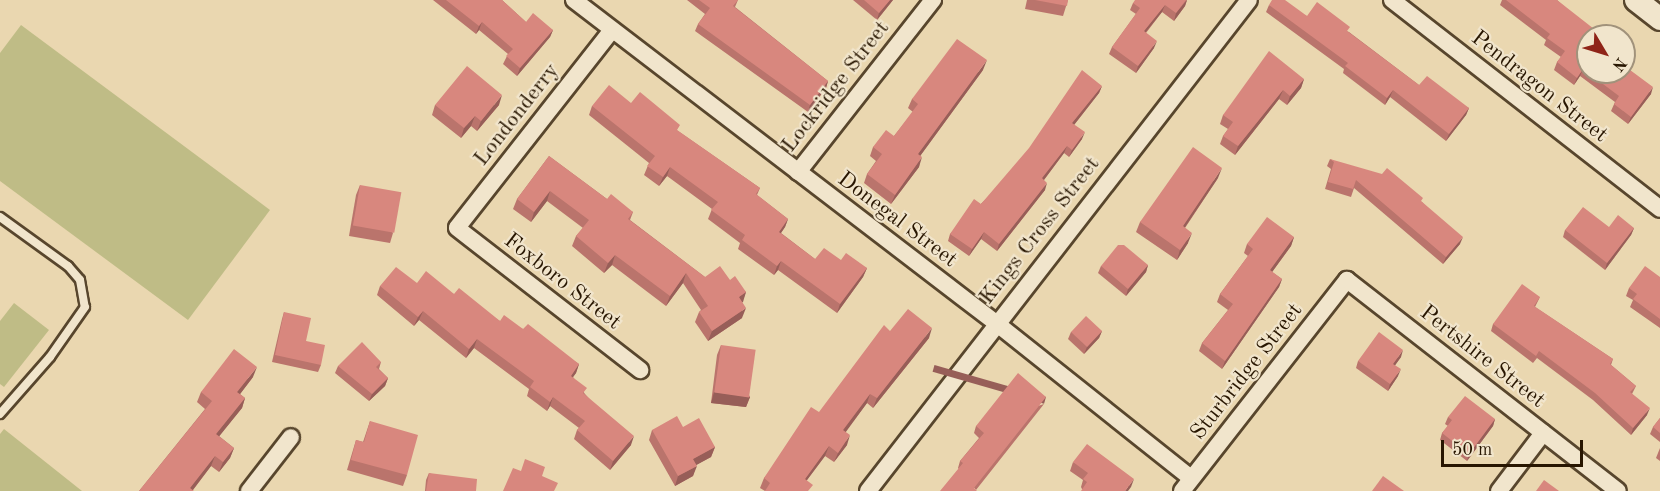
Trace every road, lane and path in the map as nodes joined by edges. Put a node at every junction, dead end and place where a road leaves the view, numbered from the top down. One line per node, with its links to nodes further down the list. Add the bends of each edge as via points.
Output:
1 (573, 0): 7 (street, Donegal Street)
2 (933, 0): 8 (street, Lockridge Street)
3 (1249, 0): 13 (street, Kings Cross Street)
4 (1392, 0): 9 (street, Pendragon Street)
5 (1636, 0): 6 (street)
6 (1660, 19)
7 (612, 30): 8 (street, Donegal Street); 11 (street, Londonderry)
8 (798, 172): 13 (street, Donegal Street)
9 (1660, 208)
10 (0, 217): 15 (lane, via 68,266 80,280 84,307 50,357)
11 (457, 228): 14 (street, Foxboro Street)
12 (1347, 280): 16 (street, Pertshire Street); 18 (street, Sturbridge Street)
13 (996, 323): 18 (street, Donegal Street); 20 (street, Kings Cross Street)
14 (640, 370)
15 (0, 414)
16 (1543, 433): 21 (street); 22 (street, Pertshire Street)
17 (291, 437): 19 (street)
18 (1186, 484)
19 (249, 491)
20 (868, 491)
21 (1499, 491)
22 (1618, 491)

